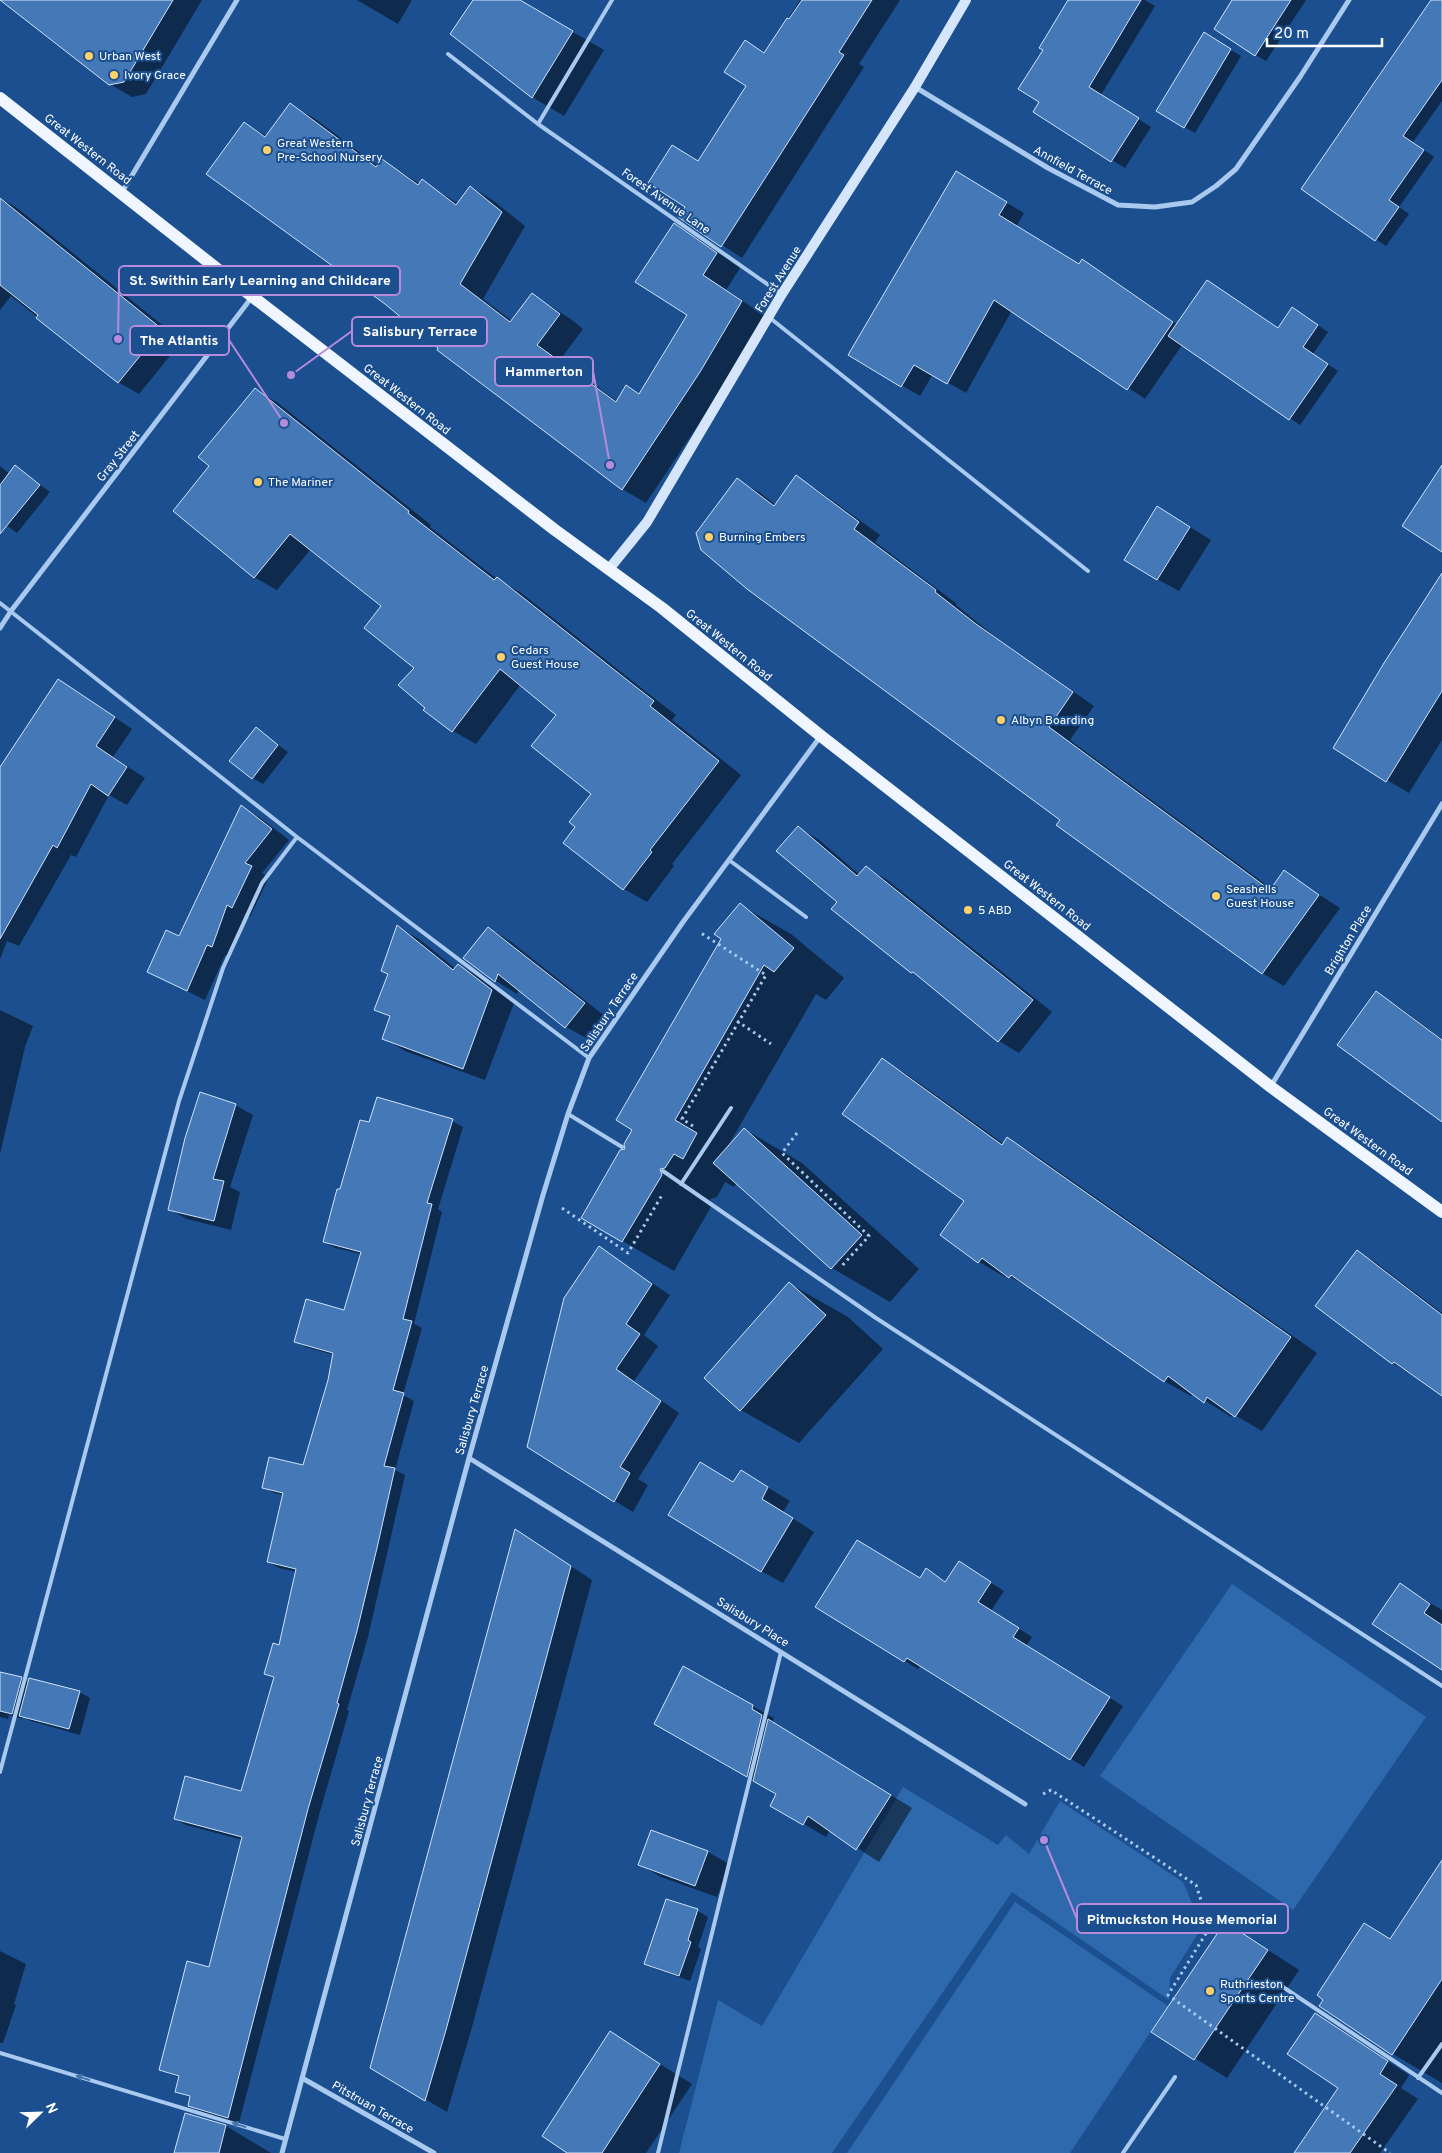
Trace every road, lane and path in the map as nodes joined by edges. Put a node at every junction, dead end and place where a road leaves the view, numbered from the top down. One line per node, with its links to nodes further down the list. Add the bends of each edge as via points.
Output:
1 (237, 0): 9 (street)
2 (612, 0): 8 (lane)
3 (966, 0): 6 (street, Forest Avenue)
4 (1349, 0): 6 (street, Annfield Terrace, via 1236,169 1192,202 1155,207 1118,205 1048,168)
5 (448, 54): 8 (lane, Forest Avenue Lane)
6 (915, 87): 10 (street, Forest Avenue)
7 (0, 98): 9 (main road, Great Western Road)
8 (538, 124): 10 (lane, Forest Avenue Lane)
9 (122, 192): 11 (main road, Great Western Road)
10 (782, 294): 12 (street, Forest Avenue)
11 (253, 297): 13 (main road, Great Western Road); 16 (street, Gray Street)
12 (768, 317): 13 (street, Forest Avenue, via 647,522); 14 (lane)
13 (609, 569): 18 (main road, Great Western Road)
14 (1088, 571)
15 (0, 603): 16 (lane)
16 (11, 611): 17 (street, Gray Street); 20 (lane)
17 (0, 628)
18 (820, 736): 21 (street, Salisbury Terrace); 27 (main road, Great Western Road)
19 (1442, 804): 27 (street, Brighton Place)
20 (296, 837): 26 (lane); 42 (lane, via 262,883 223,968 179,1101)
21 (729, 860): 22 (lane); 23 (street, Salisbury Terrace)
22 (806, 917)
23 (683, 922): 24 (path, via 766,974); 26 (street, Salisbury Terrace)
24 (738, 1021): 25 (path); 30 (path, via 682,1120)
25 (771, 1044)
26 (589, 1058): 29 (street, Salisbury Terrace)
27 (1271, 1087): 37 (main road, Great Western Road)
28 (731, 1108): 35 (lane)
29 (568, 1114): 32 (lane); 36 (street, Salisbury Terrace)
30 (696, 1128)
31 (798, 1133): 38 (path, via 782,1153 869,1236)
32 (622, 1147)
33 (664, 1171): 34 (lane)
34 (672, 1178): 35 (lane); 36 (path, via 628,1253)
35 (682, 1184): 38 (lane)
36 (543, 1195): 39 (street, Salisbury Terrace)
37 (1442, 1212)
38 (825, 1284): 41 (lane)
39 (469, 1458): 40 (street, Salisbury Place); 47 (street, Salisbury Terrace)
40 (782, 1652): 43 (street, Salisbury Place); 54 (lane)
41 (1442, 1686)
42 (0, 1772)
43 (1025, 1804): 56 (path, via 1051,1790 1196,1885 1210,1928 1168,1995)
44 (1283, 1987): 49 (lane)
45 (1442, 2044): 49 (lane)
46 (0, 2054): 51 (lane, one-way to 46)
47 (302, 2078): 51 (street, Salisbury Terrace); 53 (street, Pitstruan Terrace)
48 (1175, 2078): 55 (lane)
49 (1418, 2078): 50 (lane)
50 (1442, 2094)
51 (285, 2139): 52 (street, Salisbury Terrace)
52 (282, 2153)
53 (434, 2153)
54 (658, 2153)
55 (1123, 2153)
56 (1390, 2153)

